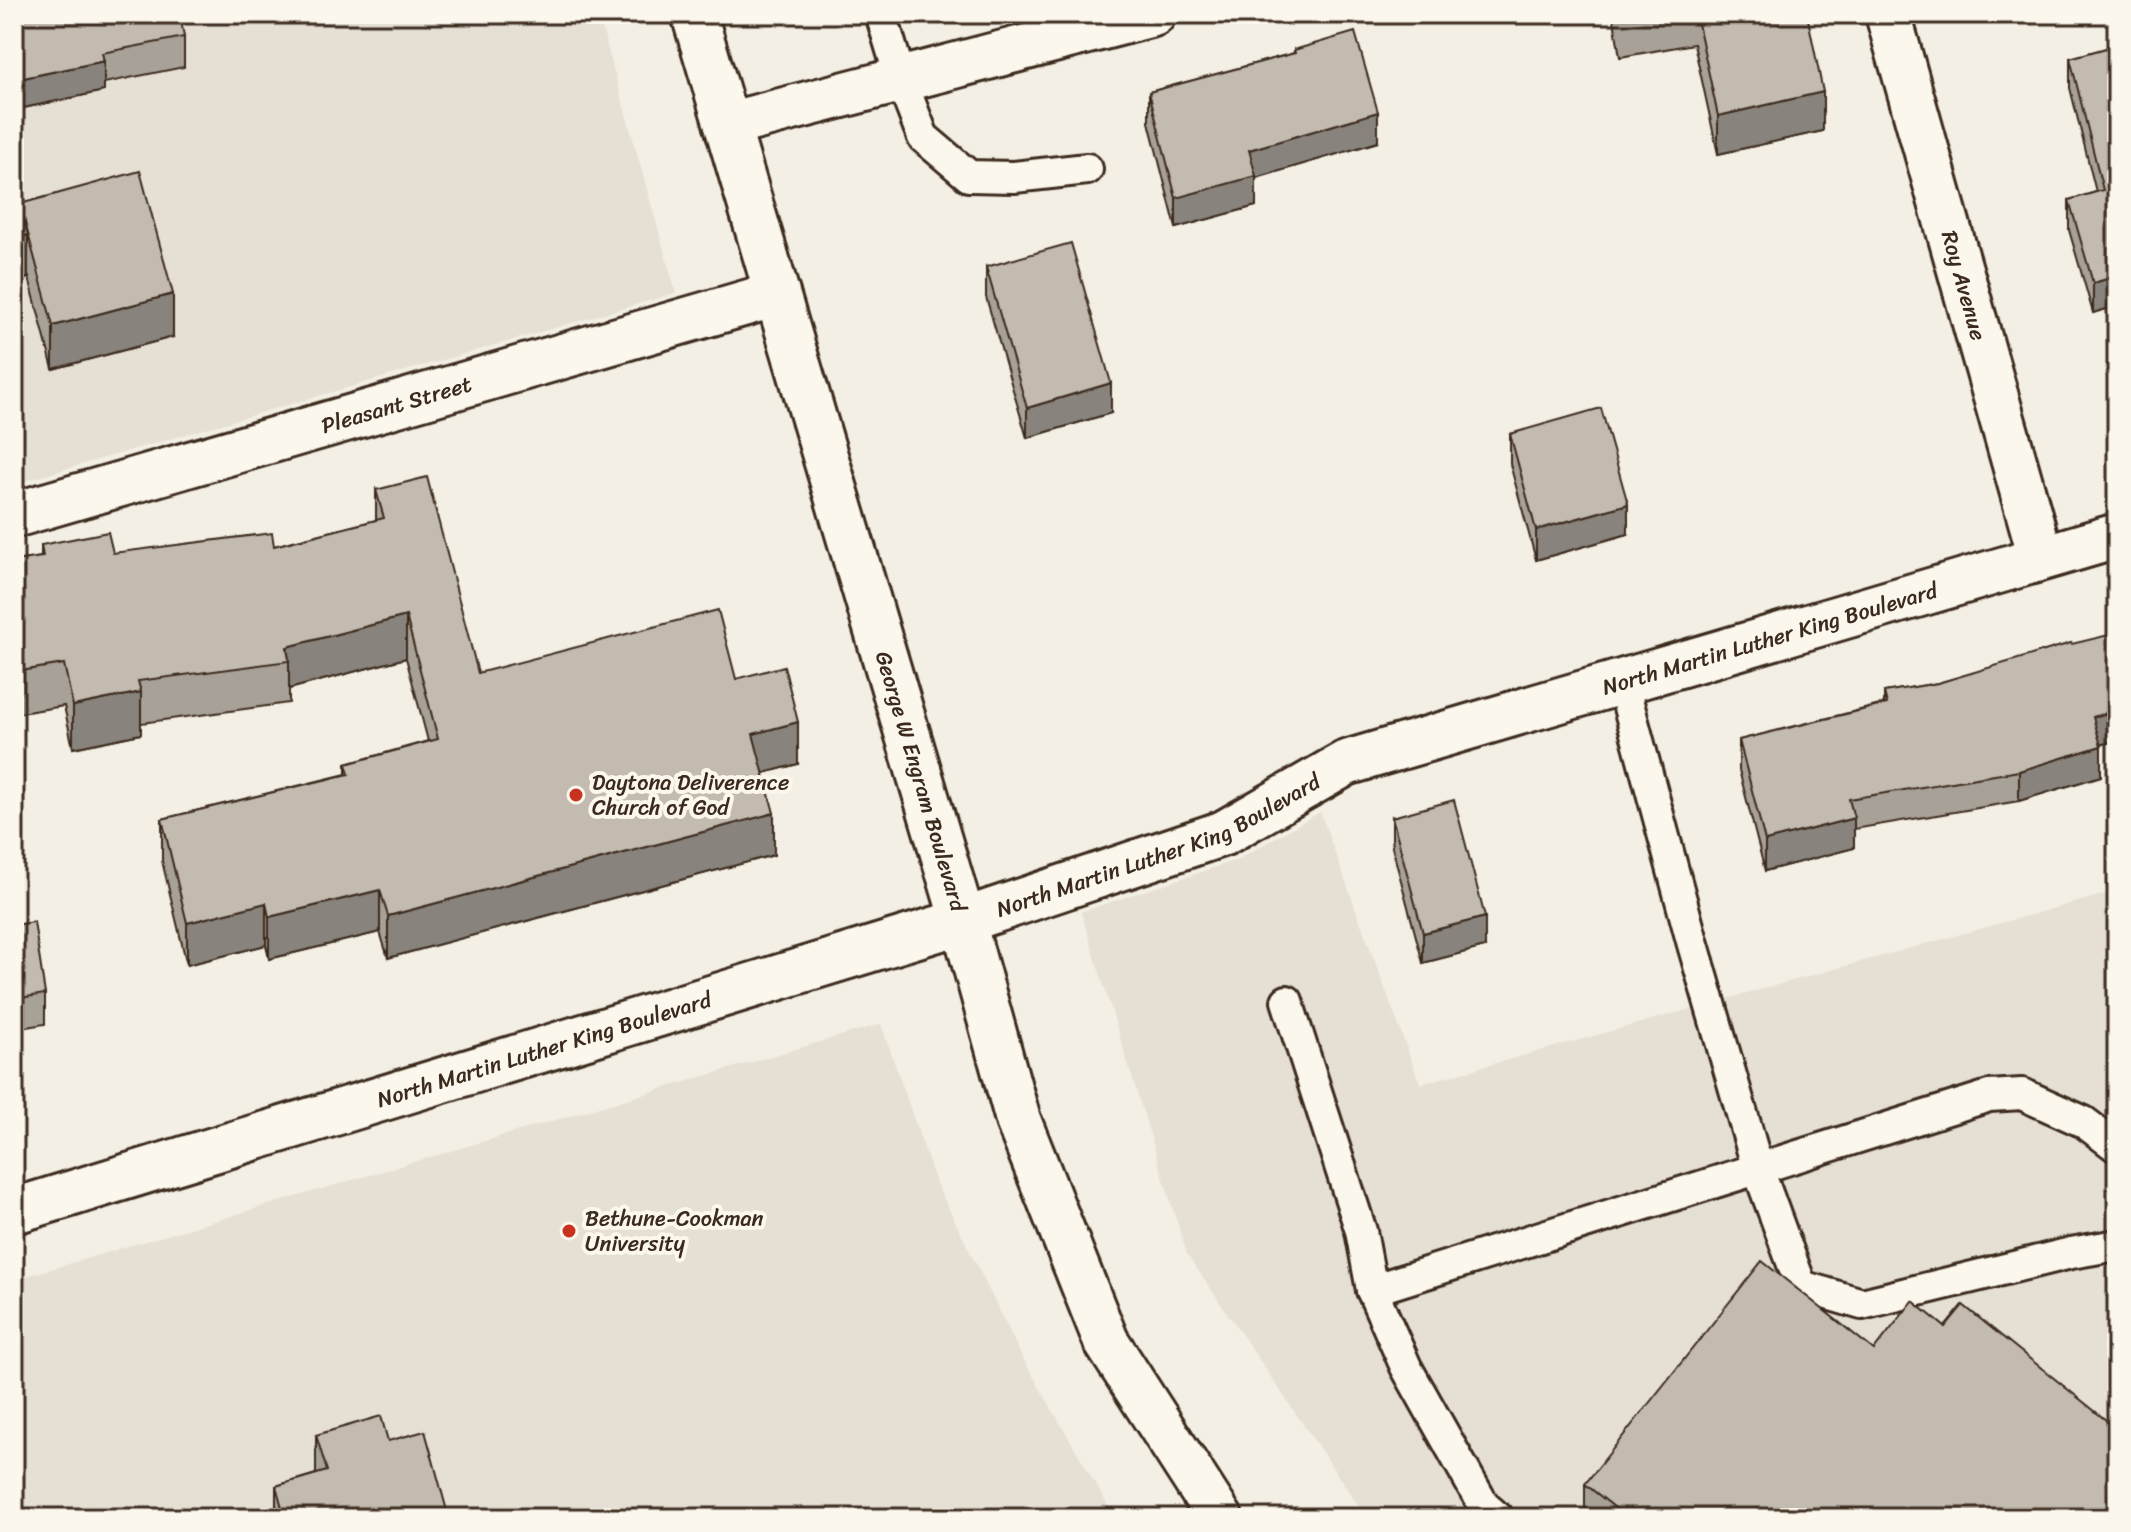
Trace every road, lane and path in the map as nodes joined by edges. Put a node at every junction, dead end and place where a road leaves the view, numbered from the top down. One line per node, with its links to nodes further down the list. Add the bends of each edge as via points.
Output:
1 (694, 14): 6 (street, George W Engram Boulevard)
2 (881, 14): 5 (lane)
3 (1153, 14): 5 (street)
4 (1888, 14): 11 (street, Roy Avenue)
5 (901, 80): 6 (street); 7 (lane, via 923,137 969,176)
6 (727, 125): 8 (street, George W Engram Boulevard)
7 (1087, 169)
8 (777, 294): 9 (street, Pleasant Street); 13 (street, George W Engram Boulevard)
9 (14, 515)
10 (2117, 536): 11 (street, North Martin Luther King Boulevard)
11 (2041, 557): 12 (street, North Martin Luther King Boulevard)
12 (1622, 681): 13 (street, North Martin Luther King Boulevard, via 1346,763 1224,833); 16 (lane)
13 (963, 921): 17 (street, North Martin Luther King Boulevard); 20 (street, George W Engram Boulevard, via 1018,1120 1106,1341)
14 (1287, 1001): 19 (lane, via 1361,1231)
15 (2117, 1147): 16 (lane, via 2084,1122 2022,1094 1989,1096)
16 (1758, 1169): 18 (lane, via 1801,1286 1862,1304); 19 (lane)
17 (14, 1211)
18 (2117, 1245)
19 (1372, 1290): 21 (lane, via 1406,1367 1484,1506)
20 (1220, 1518)
21 (1498, 1518)

